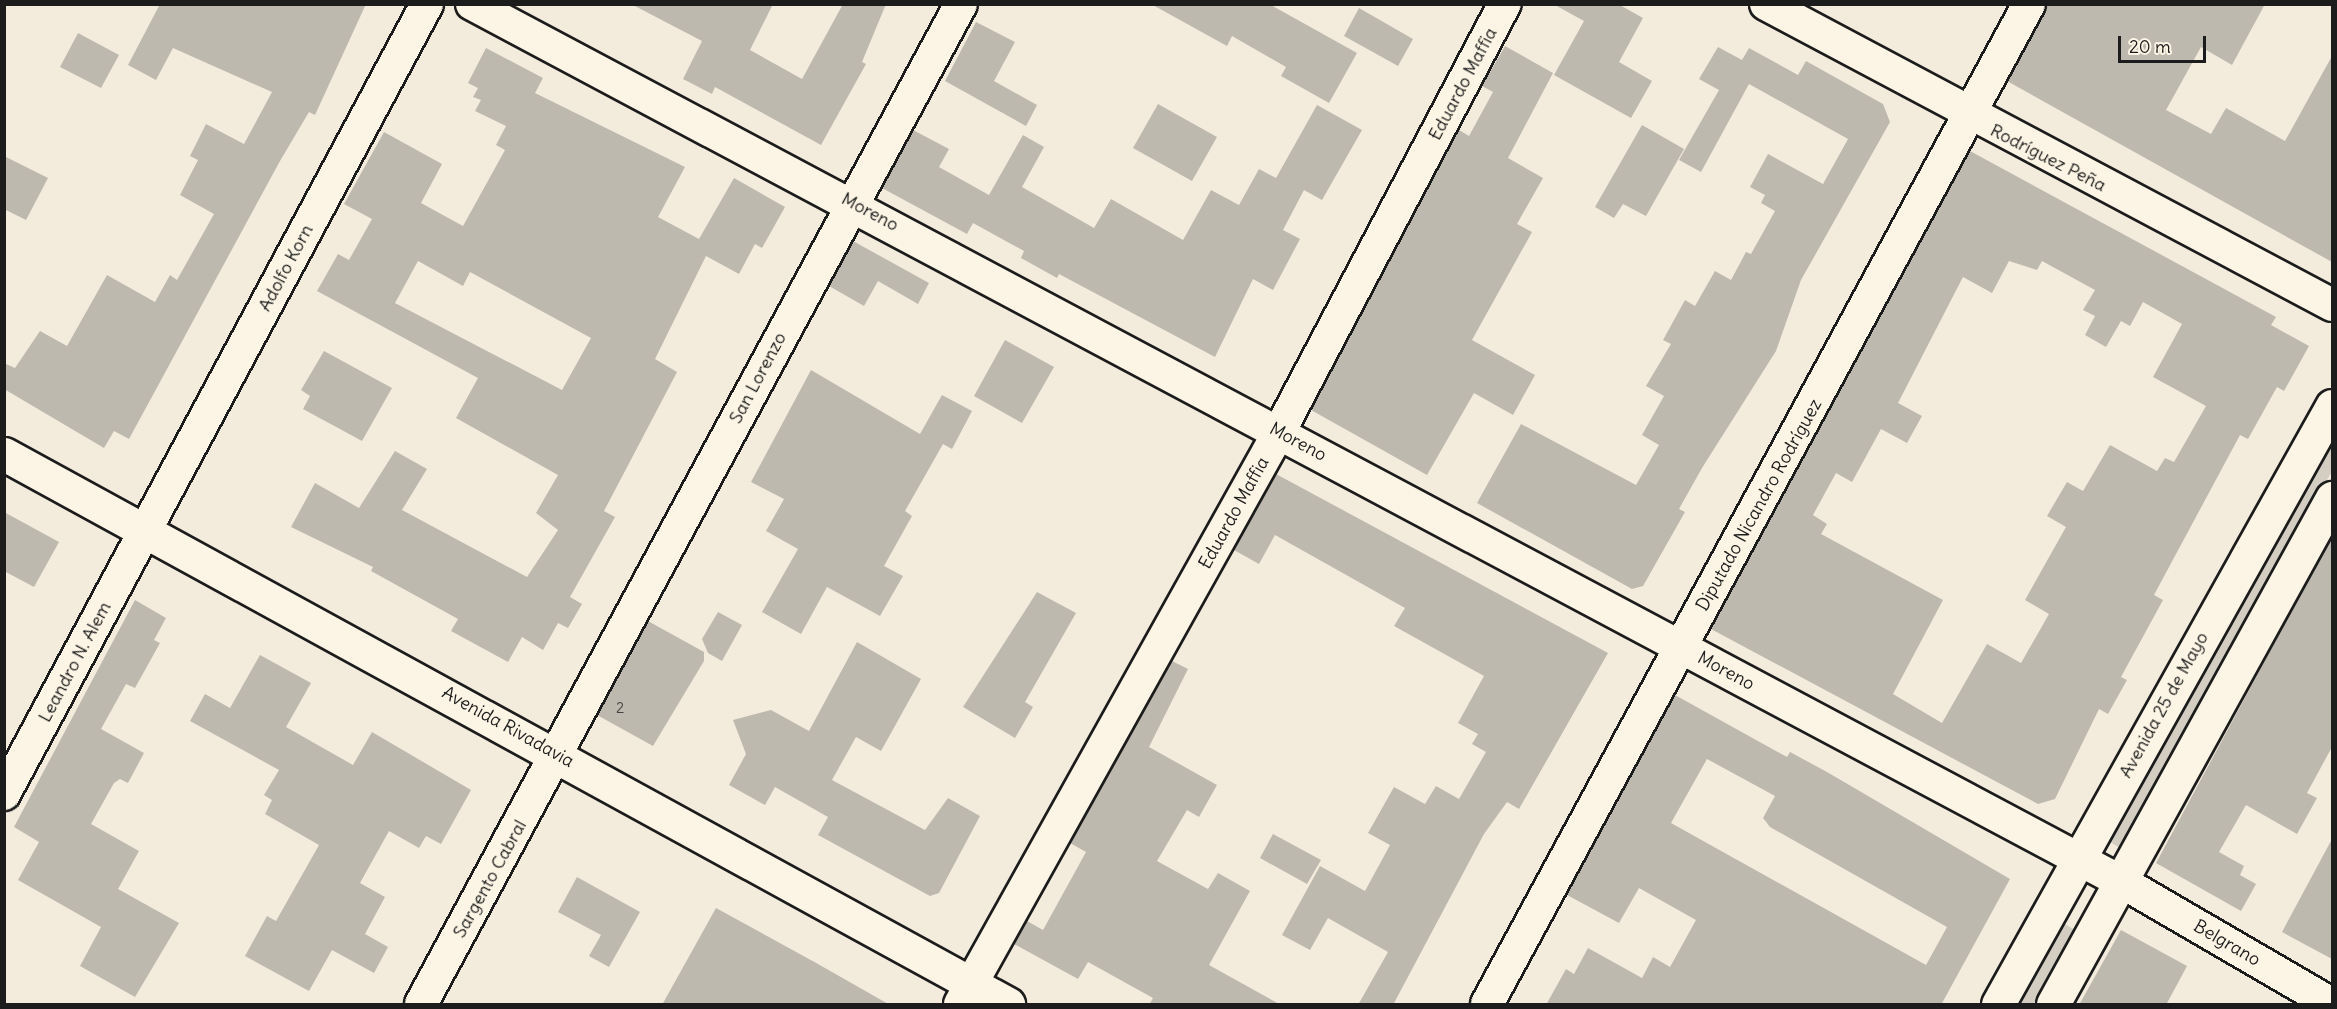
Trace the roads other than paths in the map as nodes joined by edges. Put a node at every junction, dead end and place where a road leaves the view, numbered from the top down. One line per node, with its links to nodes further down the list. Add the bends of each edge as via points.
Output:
1 (427, 4): 14 (street, Adolfo Korn)
2 (472, 4): 8 (street, Moreno)
3 (961, 4): 8 (street, San Lorenzo)
4 (1505, 4): 11 (street, Eduardo Maffia)
5 (1766, 4): 7 (street, Rodríguez Peña)
6 (2029, 4): 7 (street, Diputado Nicandro Rodríguez)
7 (1970, 117): 9 (street, Rodríguez Peña); 15 (street, Diputado Nicandro Rodríguez)
8 (852, 202): 11 (street, Moreno); 16 (street, San Lorenzo)
9 (2332, 305)
10 (2332, 406): 18 (main road, Avenida 25 de Mayo)
11 (1279, 432): 15 (street, Moreno); 20 (street, Eduardo Maffia)
12 (4, 454): 14 (main road, Avenida Rivadavia)
13 (2332, 498): 19 (main road)
14 (145, 531): 16 (main road, Avenida Rivadavia); 17 (street, Leandro N. Alem)
15 (1681, 647): 18 (street, Moreno); 24 (street, Diputado Nicandro Rodríguez)
16 (559, 754): 20 (main road, Avenida Rivadavia); 22 (street, Sargento Cabral)
17 (4, 794)
18 (2078, 859): 19 (street, Moreno); 25 (main road, Avenida 25 de Mayo)
19 (2122, 882): 21 (street, Belgrano); 26 (main road)
20 (965, 994): 23 (main road, Avenida Rivadavia)
21 (2332, 1004)
22 (421, 1005)
23 (1008, 1005)
24 (1487, 1005)
25 (1998, 1005)
26 (2052, 1005)

